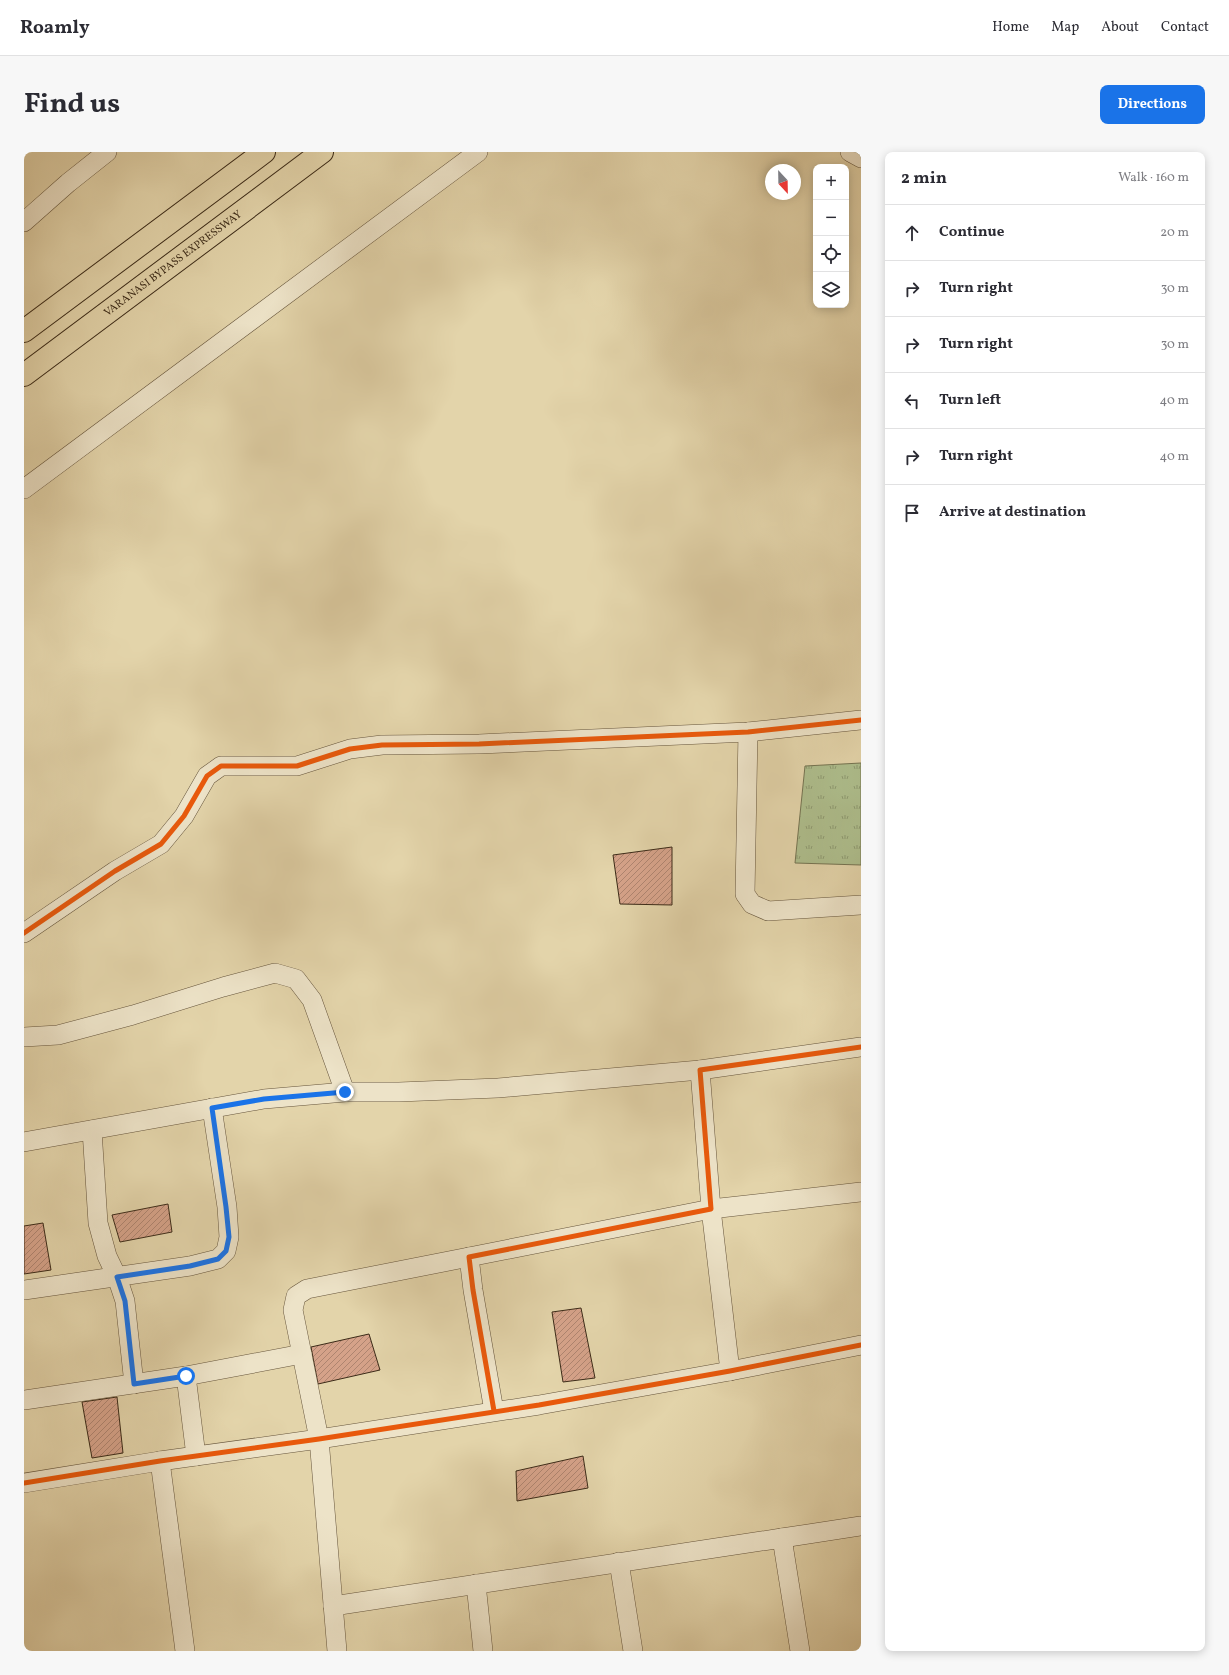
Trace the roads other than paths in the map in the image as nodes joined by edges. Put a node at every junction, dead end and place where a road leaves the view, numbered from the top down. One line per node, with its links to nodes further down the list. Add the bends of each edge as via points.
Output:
1 (107, 152): 7 (street)
2 (264, 152): 8 (highway)
3 (322, 152): 9 (highway, VARANASI BYPASS EXPRESSWAY)
4 (478, 152): 10 (street)
5 (850, 152): 6 (street)
6 (861, 158)
7 (24, 222)
8 (24, 331)
9 (24, 375)
10 (24, 489)
11 (861, 720): 12 (street)
12 (748, 732): 13 (street, via 745,894 752,904 768,911); 14 (street, via 479,744 382,745 350,749 297,766 222,766 207,776 184,816 160,844 114,871)
13 (861, 905)
14 (24, 933)
15 (24, 1037): 18 (street, via 58,1035 275,973 296,979 312,1000)
16 (861, 1047): 17 (street)
17 (700, 1070): 18 (street, via 498,1088); 23 (street)
18 (345, 1092): 19 (street, via 264,1099)
19 (212, 1108): 20 (street); 25 (street, via 229,1237 226,1251 218,1259 190,1266)
20 (92, 1130): 21 (street); 25 (street, via 98,1223 107,1256)
21 (24, 1142)
22 (861, 1192): 23 (street)
23 (711, 1209): 24 (street); 29 (street)
24 (469, 1257): 28 (street, via 307,1289 296,1296 293,1310); 33 (street)
25 (117, 1277): 26 (street); 31 (street, via 125,1301)
26 (24, 1290)
27 (861, 1345): 29 (street)
28 (302, 1354): 30 (street); 34 (street)
29 (730, 1371): 33 (street)
30 (186, 1376): 31 (street); 35 (street)
31 (134, 1384): 32 (street)
32 (24, 1400)
33 (494, 1411): 34 (street)
34 (319, 1439): 35 (street); 42 (street)
35 (196, 1456): 36 (street)
36 (160, 1461): 37 (street); 43 (street)
37 (24, 1483)
38 (861, 1526): 39 (street)
39 (782, 1538): 40 (street); 47 (street)
40 (619, 1562): 41 (street); 46 (street)
41 (476, 1584): 42 (street); 45 (street)
42 (333, 1606): 44 (street)
43 (185, 1651)
44 (337, 1651)
45 (483, 1651)
46 (633, 1651)
47 (800, 1651)

